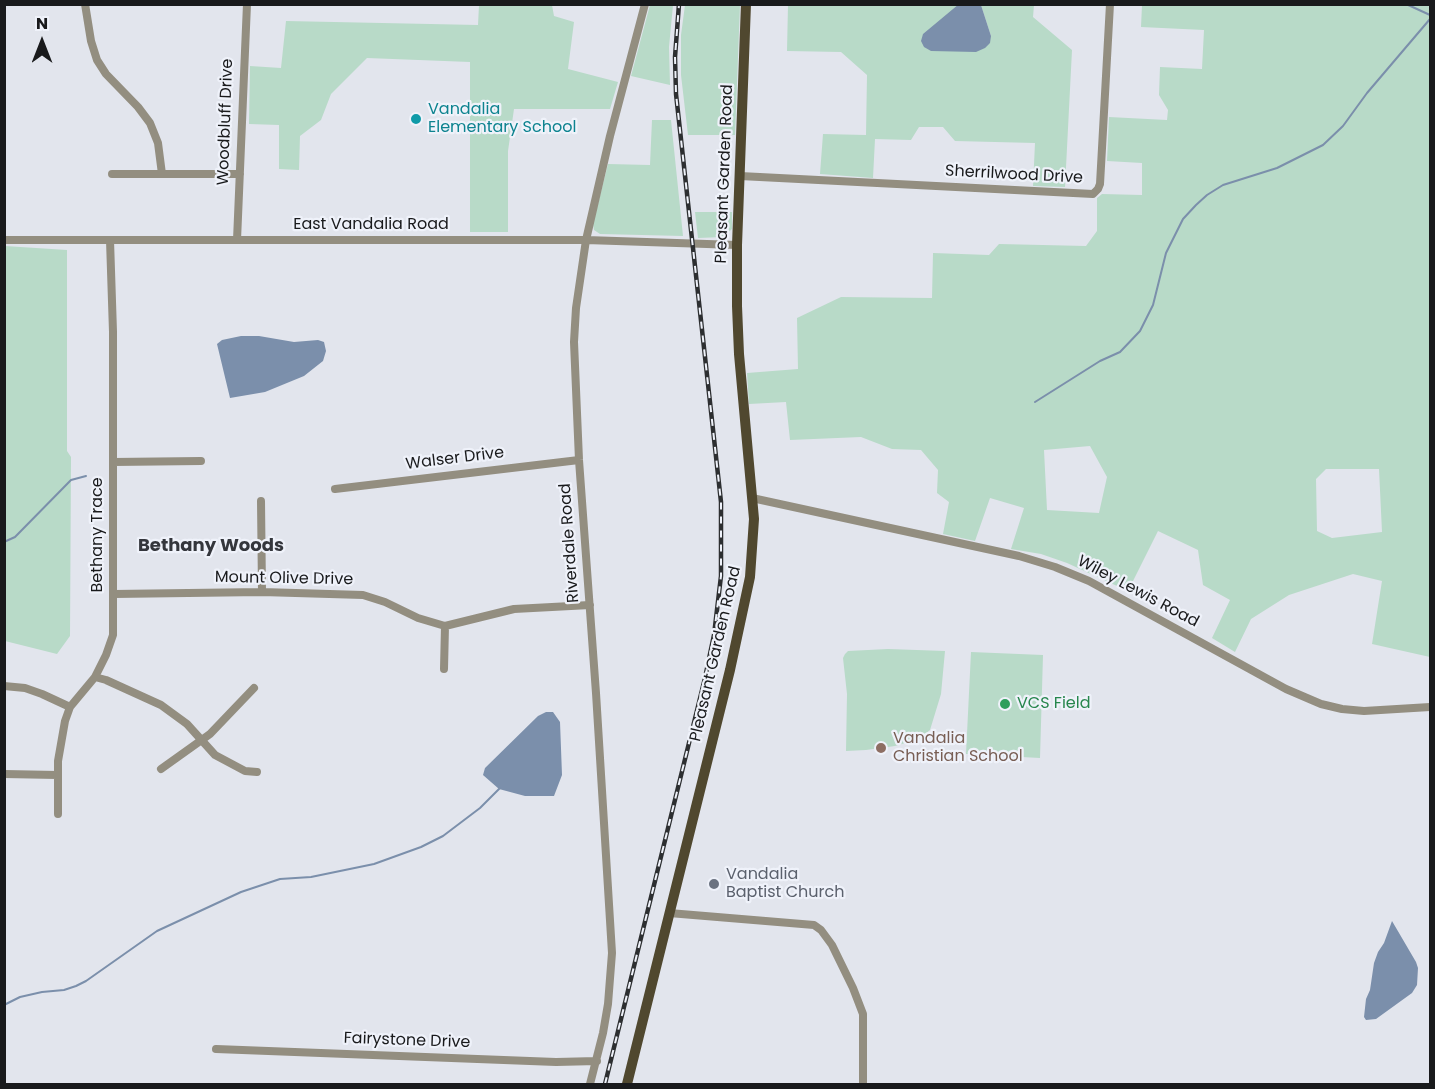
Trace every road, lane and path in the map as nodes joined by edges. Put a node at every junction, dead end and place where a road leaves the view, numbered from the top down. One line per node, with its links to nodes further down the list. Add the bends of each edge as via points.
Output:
1 (85, 4): 7 (street, via 98,60 150,123 158,143)
2 (247, 4): 8 (street, Woodbluff Drive)
3 (645, 4): 13 (street, Riverdale Road)
4 (746, 4): 9 (main road, Pleasant Garden Road)
5 (1110, 4): 9 (street, Sherrilwood Drive, via 1100,184 1093,194)
6 (112, 174): 7 (street)
7 (162, 174): 8 (street)
8 (240, 174): 12 (street, Woodbluff Drive)
9 (740, 176): 14 (main road, Pleasant Garden Road)
10 (4, 240): 11 (street, East Vandalia Road)
11 (110, 240): 12 (street, East Vandalia Road); 17 (street, Bethany Trace)
12 (237, 240): 13 (street, East Vandalia Road)
13 (586, 240): 14 (street, East Vandalia Road); 15 (street, Riverdale Road, via 574,342)
14 (737, 245): 19 (main road, Pleasant Garden Road, via 739,354)
15 (579, 459): 18 (street, Walser Drive); 23 (street, Riverdale Road)
16 (201, 461): 17 (street)
17 (113, 462): 22 (street, Bethany Trace)
18 (335, 489)
19 (752, 498): 30 (street, Wiley Lewis Road, via 1055,567 1089,581 1286,689 1321,704 1364,711); 37 (main road, Pleasant Garden Road, via 753,554 746,600)
20 (261, 501): 21 (street)
21 (262, 592): 22 (street, Mount Olive Drive); 24 (street, Mount Olive Drive, via 363,595)
22 (114, 594): 26 (street, Bethany Trace, via 113,635)
23 (590, 605): 24 (street, via 514,609); 39 (street, Riverdale Road, via 612,953 608,1004)
24 (445, 626): 25 (street)
25 (444, 669)
26 (95, 677): 29 (street, Bethany Trace); 31 (street, via 161,705 187,724)
27 (4, 686): 29 (street, via 25,688)
28 (254, 688): 31 (street)
29 (69, 707): 35 (street, Bethany Trace)
30 (1431, 707)
31 (201, 741): 32 (street); 33 (street, via 226,762)
32 (161, 769)
33 (257, 772)
34 (4, 774): 35 (street)
35 (57, 775): 36 (street, Bethany Trace)
36 (58, 814)
37 (669, 914): 41 (main road, Pleasant Garden Road); 42 (street, via 819,928 832,945 863,1014)
38 (216, 1049): 39 (street, Fairystone Drive)
39 (597, 1061): 40 (street, Riverdale Road)
40 (590, 1084)
41 (627, 1084)
42 (863, 1084)

